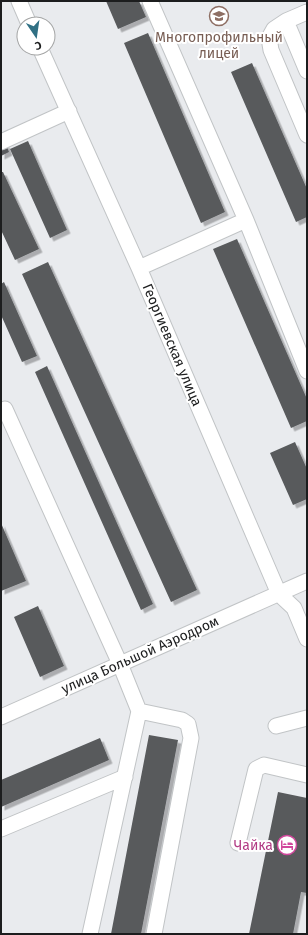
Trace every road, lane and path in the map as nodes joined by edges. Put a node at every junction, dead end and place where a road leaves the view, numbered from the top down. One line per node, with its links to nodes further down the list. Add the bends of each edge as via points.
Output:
1 (19, 1): 4 (street)
2 (150, 1): 11 (street)
3 (307, 12): 5 (street)
4 (26, 16)
5 (286, 21): 7 (street); 9 (street, via 274,29 269,38 271,50)
6 (44, 56): 8 (street, Георгиевская улица)
7 (307, 71)
8 (69, 110): 10 (street); 12 (street, Георгиевская улица)
9 (307, 135)
10 (1, 142)
11 (246, 220): 12 (street); 13 (street)
12 (139, 268): 16 (street, Георгиевская улица)
13 (307, 370)
14 (5, 409): 18 (street)
15 (307, 581): 16 (street, улица Большой Аэродром)
16 (279, 594): 17 (street, Георгиевская улица, via 294,608); 18 (street, улица Большой Аэродром)
17 (307, 639)
18 (120, 664): 19 (street); 20 (street, улица Большой Аэродром)
19 (139, 711): 24 (street); 28 (street, via 182,720 188,724 192,738)
20 (1, 717)
21 (307, 718): 22 (street)
22 (276, 726)
23 (307, 775): 26 (street, via 264,764 256,769)
24 (125, 777): 25 (street); 27 (street)
25 (1, 829)
26 (238, 843)
27 (90, 934)
28 (154, 934)

